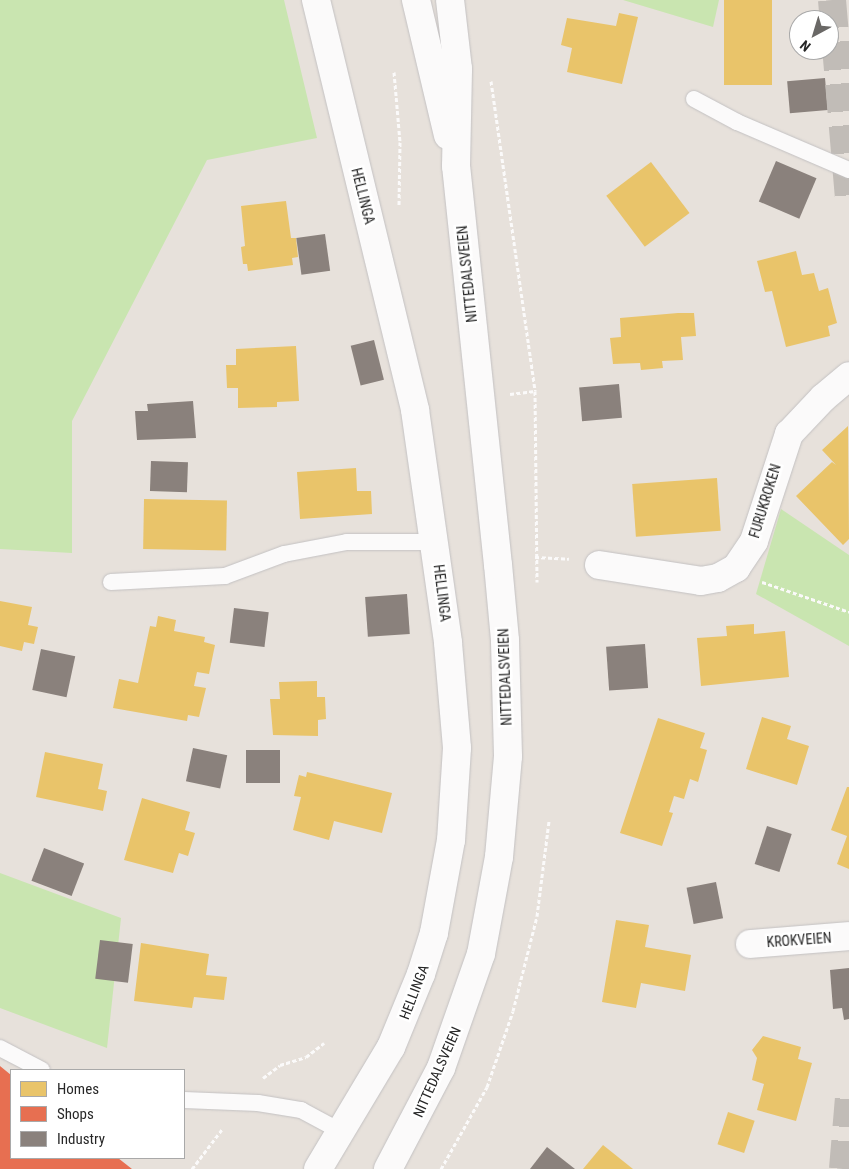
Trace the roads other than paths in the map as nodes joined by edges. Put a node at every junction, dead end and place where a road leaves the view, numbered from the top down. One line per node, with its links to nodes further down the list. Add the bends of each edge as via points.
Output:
1 (316, 0): 8 (street, HELLINGA, via 415,410)
2 (416, 0): 5 (street, NITTEDALSVEIEN)
3 (450, 0): 5 (street, NITTEDALSVEIEN, via 458,69)
4 (694, 99): 6 (lane, via 737,122)
5 (456, 166): 18 (street, NITTEDALSVEIEN, via 504,640 508,756 493,903 467,998 441,1068)
6 (849, 170)
7 (849, 376): 9 (street, FURUKROKEN, via 789,434 754,541 736,568 718,578 701,581)
8 (435, 542): 10 (lane, via 347,542 284,554 225,576); 16 (street, HELLINGA, via 456,702 456,792 451,840 434,933 416,989 390,1048)
9 (599, 564)
10 (111, 582)
11 (849, 936): 12 (street, KROKVEIEN)
12 (750, 944)
13 (0, 1048): 14 (lane)
14 (40, 1069)
15 (185, 1100): 16 (lane, via 242,1102 301,1110)
16 (342, 1132): 17 (street, HELLINGA)
17 (318, 1169)
18 (388, 1169)

